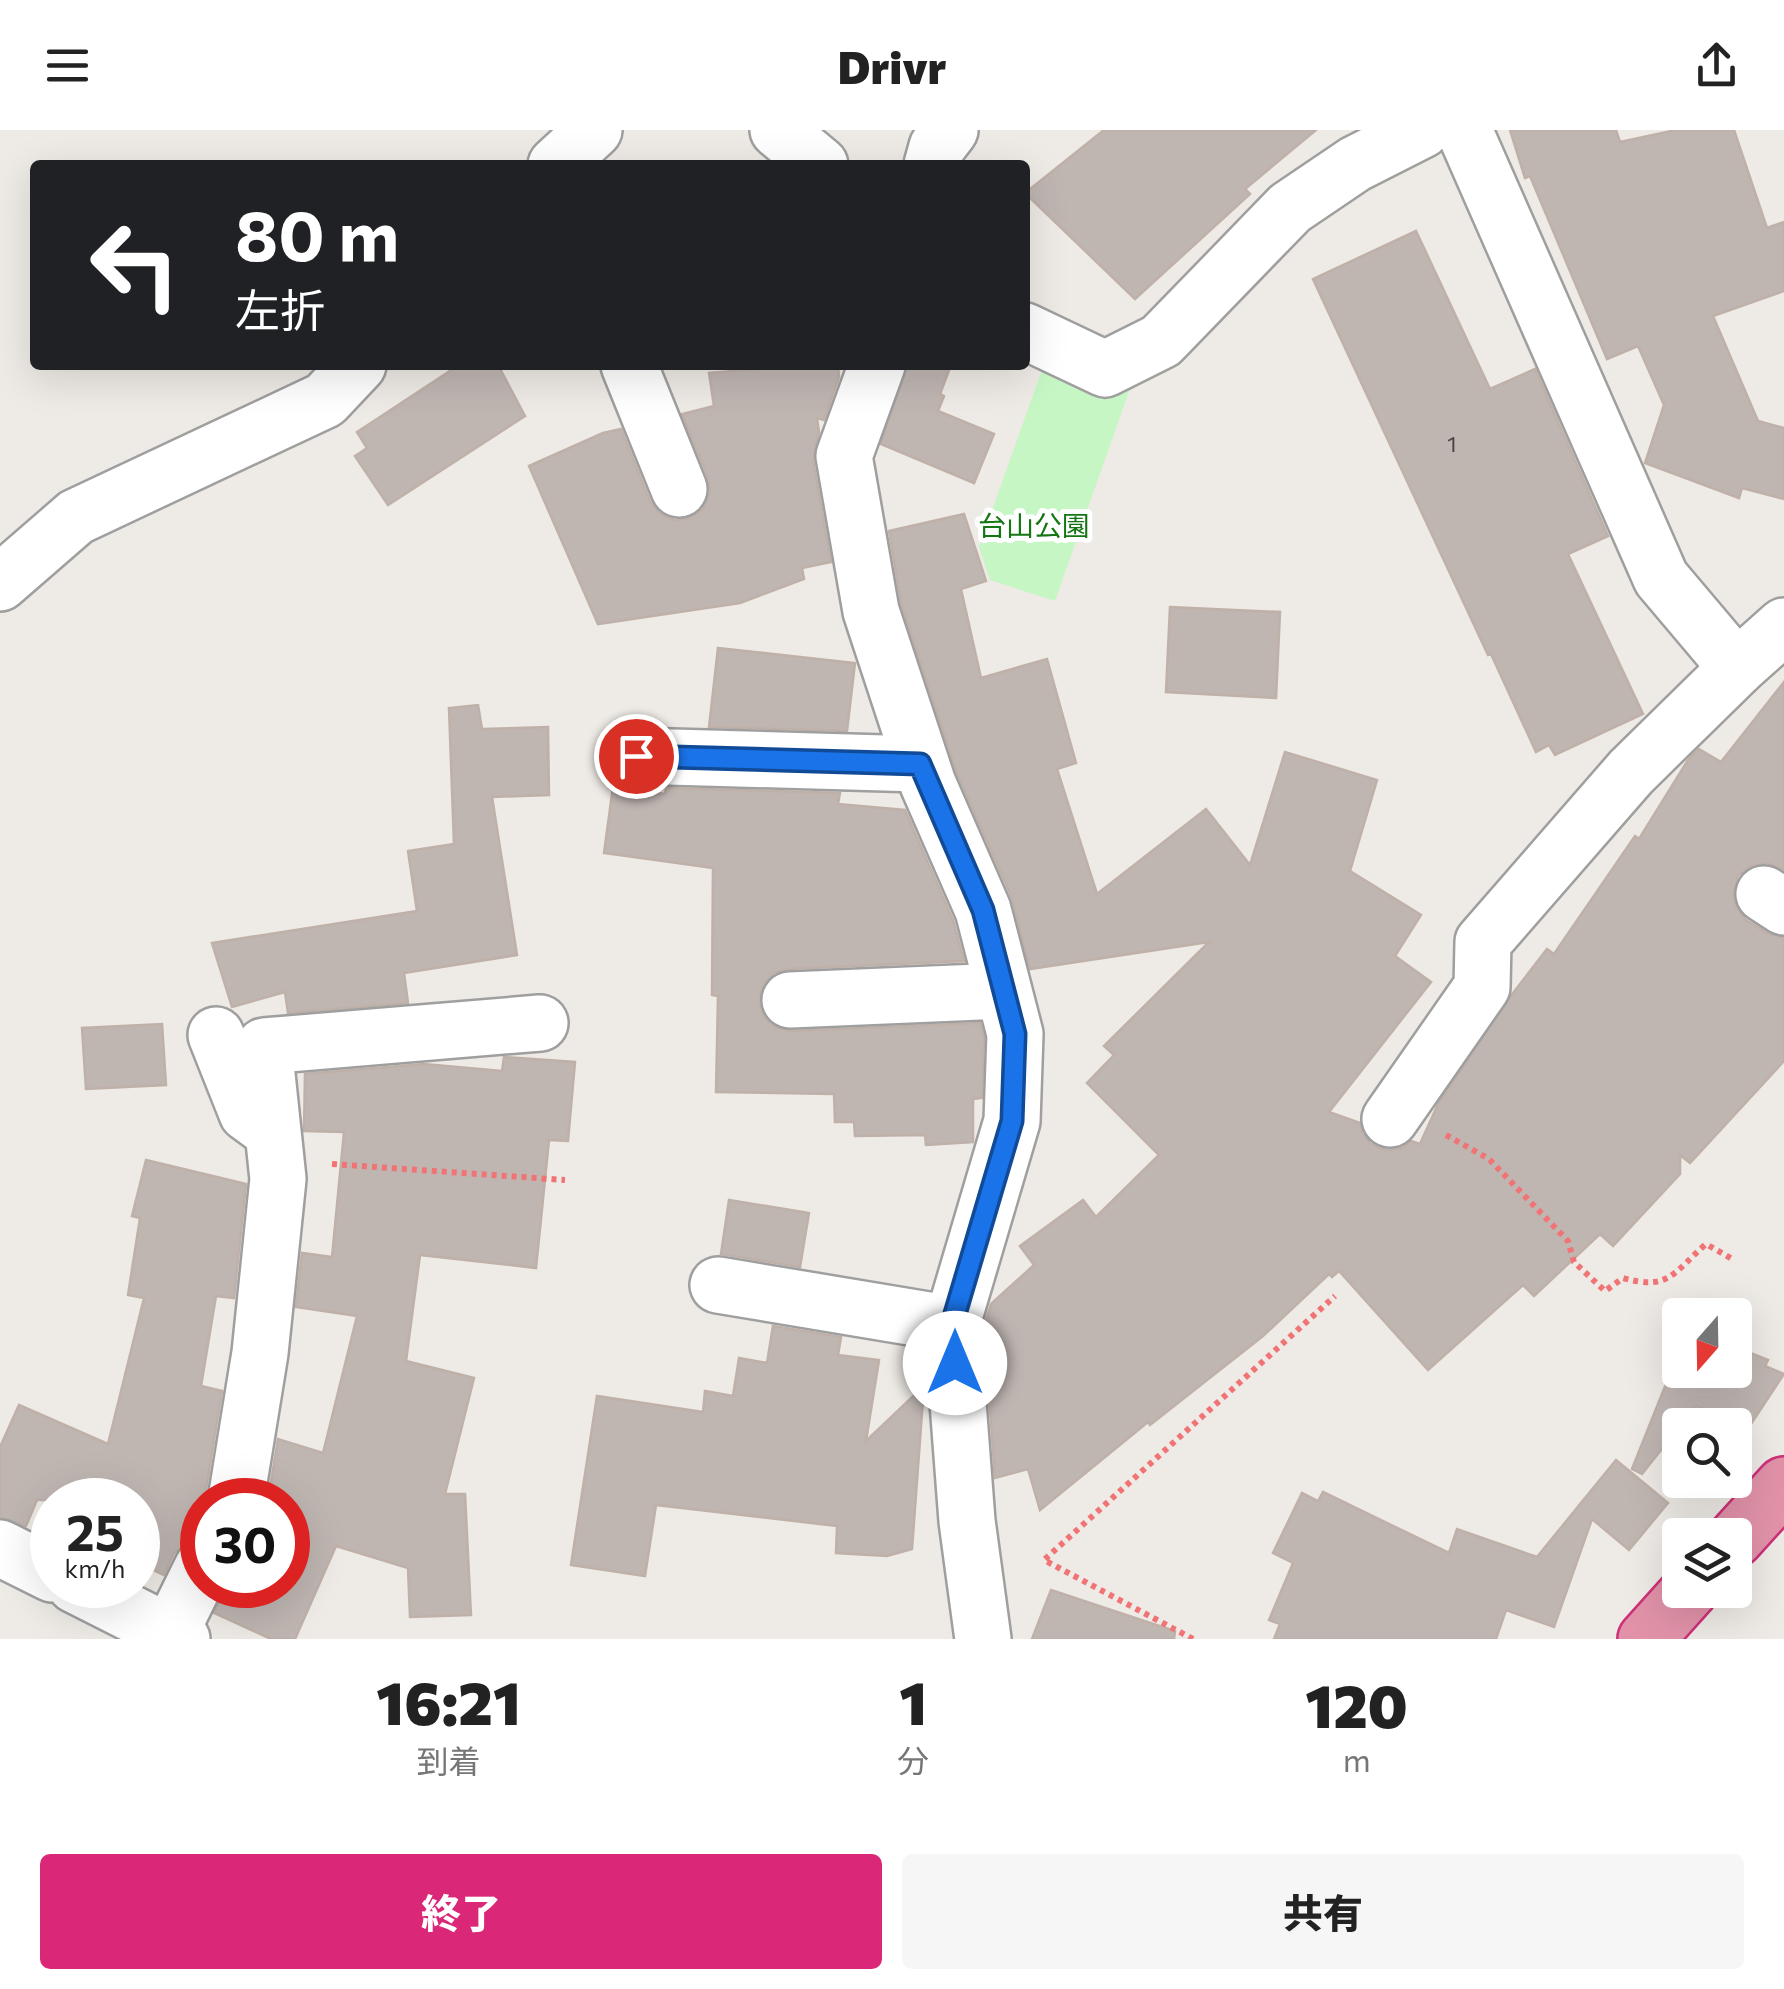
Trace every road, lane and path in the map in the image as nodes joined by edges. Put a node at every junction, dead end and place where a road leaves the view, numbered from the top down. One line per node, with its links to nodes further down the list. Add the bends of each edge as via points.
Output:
1 (594, 130): 6 (street)
2 (778, 130): 7 (street)
3 (950, 130): 8 (street)
4 (1422, 130): 9 (street, via 1354,164 1290,208 1161,342 1104,368)
5 (1464, 130): 16 (street, via 1660,578)
6 (561, 160)
7 (814, 160)
8 (933, 160)
9 (1030, 333)
10 (353, 370): 14 (street, via 325,400 76,517)
11 (631, 370): 13 (street)
12 (875, 370): 18 (street, via 844,456 870,611)
13 (679, 489)
14 (0, 584)
15 (1784, 626): 16 (street)
16 (1737, 668): 23 (street, via 1631,772 1483,942 1482,987)
17 (636, 756): 18 (street)
18 (920, 764): 19 (street, via 983,910)
19 (1003, 991): 20 (street); 30 (street, via 1015,1034 1012,1121)
20 (790, 1000)
21 (540, 1023): 25 (street, via 264,1046)
22 (216, 1035): 25 (street, via 246,1113)
23 (1390, 1119)
24 (1460, 1140): 27 (path, via 1490,1159 1605,1291 1624,1278 1651,1286 1664,1280 1706,1244)
25 (274, 1145): 26 (path); 31 (street, via 278,1179)
26 (565, 1180)
27 (1732, 1259)
28 (718, 1286): 30 (street)
29 (1336, 1296): 41 (path, via 1044,1560)
30 (952, 1324): 40 (street)
31 (240, 1478)
32 (1784, 1485): 33 (highway)
33 (1752, 1521)
34 (0, 1548): 35 (street)
35 (30, 1563)
36 (120, 1608): 39 (street)
37 (187, 1608): 39 (street)
38 (1674, 1608): 42 (highway)
39 (176, 1636)
40 (983, 1639)
41 (1193, 1639)
42 (1646, 1639)

